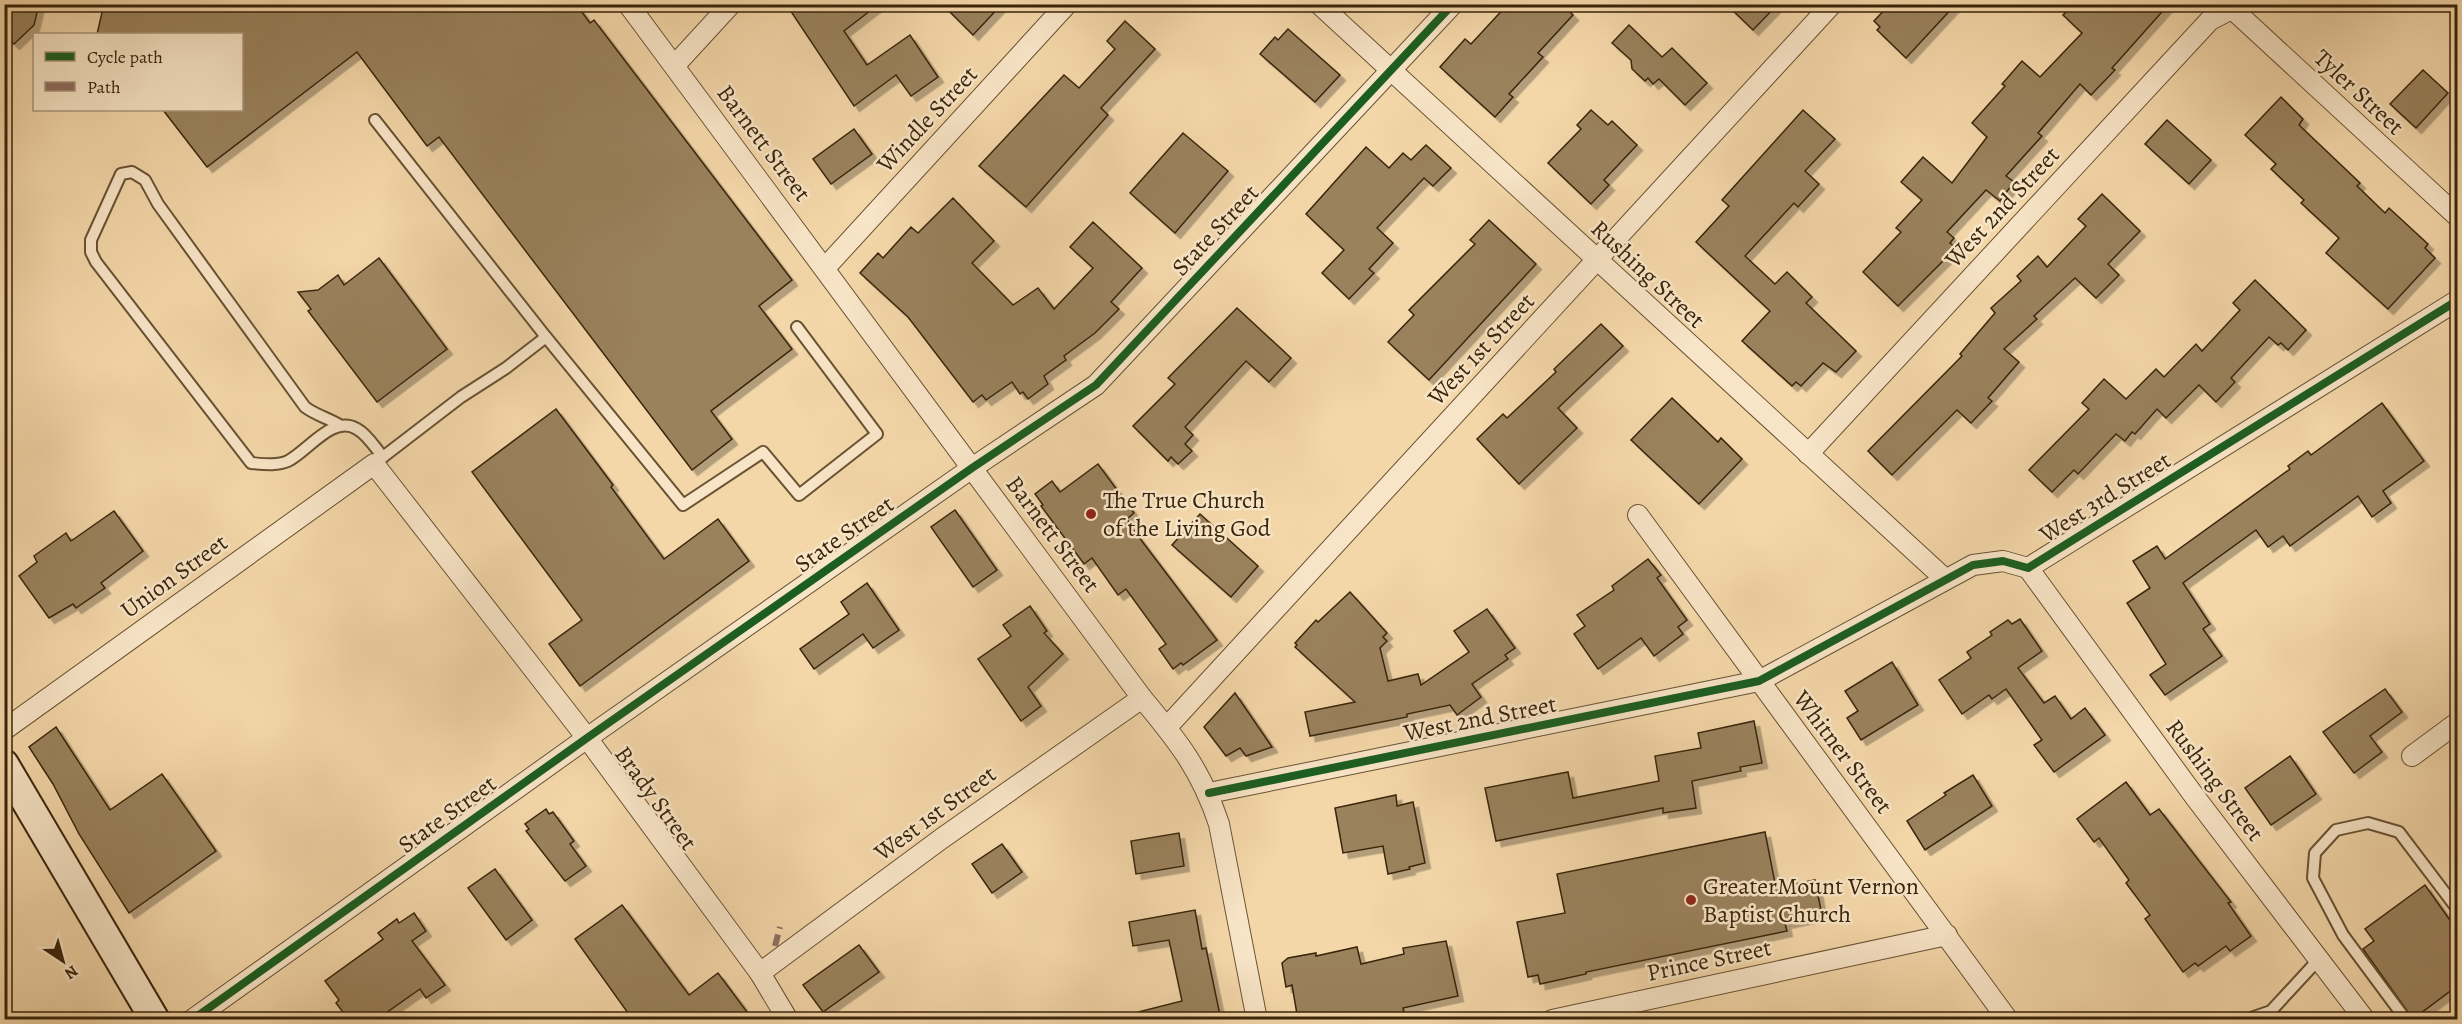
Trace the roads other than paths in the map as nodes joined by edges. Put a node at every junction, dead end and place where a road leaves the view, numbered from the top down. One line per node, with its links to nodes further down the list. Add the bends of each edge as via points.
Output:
1 (628, 4): 8 (street, Barnett Street)
2 (731, 4): 8 (street)
3 (1067, 4): 13 (street, Windle Street)
4 (1319, 4): 9 (street, Rushing Street)
5 (1453, 4): 9 (street, State Street)
6 (1832, 4): 12 (street, West 1st Street)
7 (2234, 6): 11 (street, Tyler Street); 18 (street, West 2nd Street, via 2210,20)
8 (675, 65): 13 (street, Barnett Street)
9 (1391, 72): 12 (street, Rushing Street); 20 (street, State Street, via 1096,385)
10 (375, 120): 16 (lane)
11 (2457, 217)
12 (1597, 261): 18 (street, Rushing Street); 27 (street, West 1st Street)
13 (825, 268): 20 (street, Barnett Street)
14 (2457, 300): 22 (street, West 3rd Street)
15 (797, 327): 16 (lane, via 877,434 799,495 763,452 683,505)
16 (546, 337): 19 (lane)
17 (341, 426): 17 (lane, via 289,460 251,463 91,252 91,240 121,174 132,171 145,180 158,204 305,407); 19 (lane, via 358,429)
18 (1808, 454): 23 (street, Rushing Street)
19 (378, 460): 28 (street, Union Street); 29 (street, Brady Street)
20 (972, 468): 25 (street, Barnett Street); 29 (street, State Street)
21 (1638, 515): 24 (street, Whitner Street)
22 (2028, 568): 23 (street, West 3rd Street, via 2003,561 1973,566); 35 (street, Rushing Street)
23 (1945, 579): 24 (street, West 3rd Street)
24 (1759, 681): 32 (street, West 2nd Street); 34 (street, Whitner Street)
25 (1142, 698): 27 (street, Barnett Street); 36 (street, West 1st Street, via 941,839)
26 (2457, 723): 30 (street)
27 (1167, 727): 32 (street, Barnett Street)
28 (4, 730)
29 (587, 738): 36 (street, Brady Street); 39 (street, State Street)
30 (2412, 756)
31 (4, 764): 38 (main road)
32 (1209, 793): 41 (street, Barnett Street, via 1219,824)
33 (2457, 910): 46 (lane, via 2398,832 2368,823 2336,830 2315,853 2313,878 2343,935)
34 (1947, 935): 42 (street, Prince Street); 43 (street, Whitner Street)
35 (2319, 959): 37 (lane); 45 (street, Rushing Street)
36 (760, 973): 40 (street, Brady Street)
37 (2275, 1015): 44 (lane)
38 (155, 1020)
39 (192, 1020)
40 (788, 1020)
41 (1257, 1020)
42 (1552, 1020)
43 (2008, 1020)
44 (2245, 1020)
45 (2365, 1020)
46 (2406, 1020)

